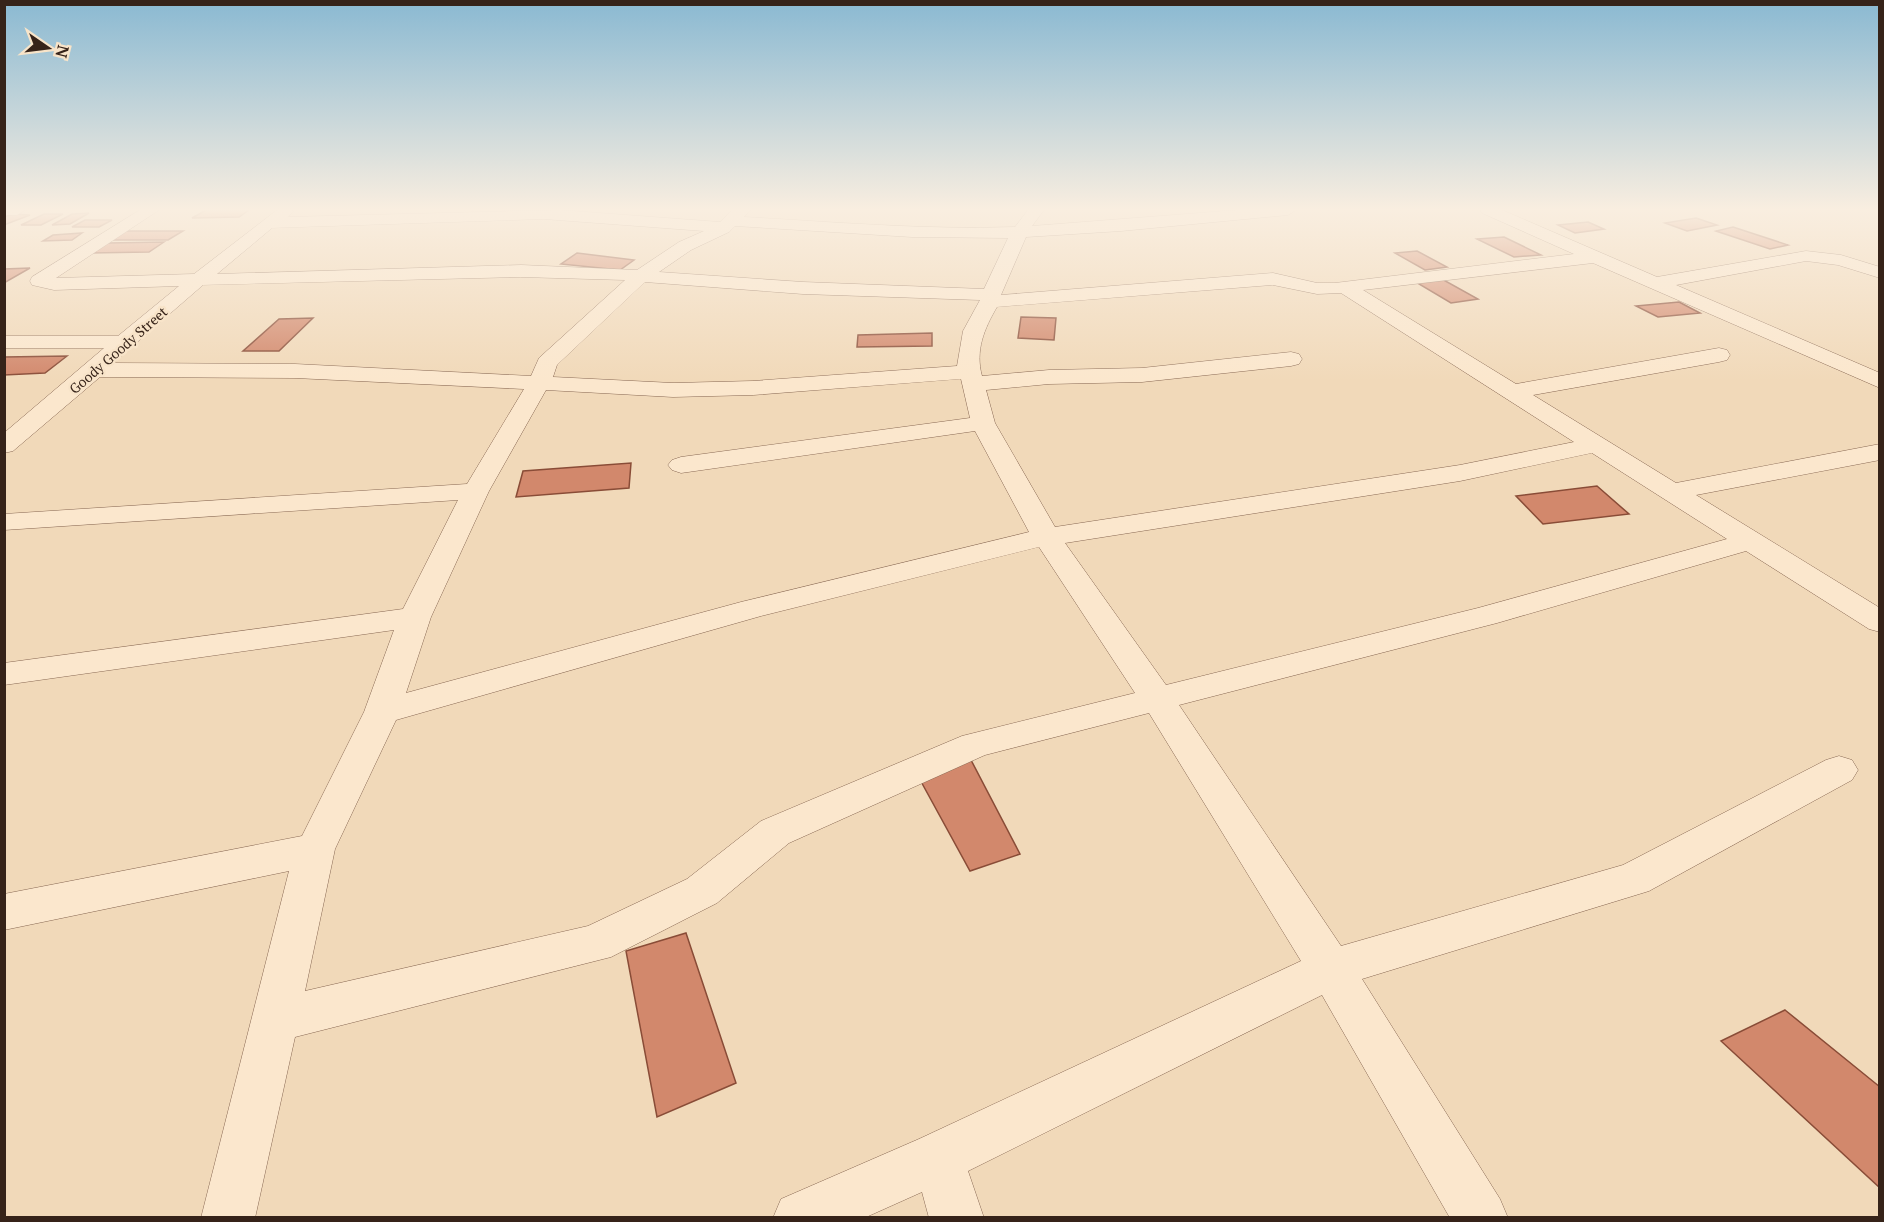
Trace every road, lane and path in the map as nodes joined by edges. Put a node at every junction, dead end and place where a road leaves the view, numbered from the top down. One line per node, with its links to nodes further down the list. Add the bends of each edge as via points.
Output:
1 (61, 267): 11 (street, via 39,281)
2 (217, 267): 11 (street, Goody Goody Street)
3 (653, 267): 10 (street)
4 (1005, 267): 14 (street)
5 (1511, 267): 13 (street)
6 (1618, 267): 12 (street)
7 (1744, 267): 12 (street)
8 (1862, 267): 9 (street)
9 (1880, 273)
10 (640, 276): 11 (street, via 521,271); 14 (street); 22 (street, via 547,363)
11 (199, 282): 16 (street, Goody Goody Street)
12 (1655, 283): 21 (street)
13 (1344, 287): 14 (street, via 1324,291 1273,279); 23 (street)
14 (990, 299): 20 (street, via 973,331 968,364)
15 (4, 342): 16 (street)
16 (123, 342): 19 (street, Goody Goody Street)
17 (1719, 355): 23 (street)
18 (1291, 359): 20 (street, via 1142,375)
19 (94, 370): 22 (street, via 295,371); 25 (street, Goody Goody Street)
20 (972, 378): 22 (street, via 673,390); 24 (street)
21 (1880, 381)
22 (539, 383): 31 (street)
23 (1512, 392): 27 (street)
24 (983, 423): 30 (street); 34 (street)
25 (31, 425): 26 (street); 28 (street, Goody Goody Street)
26 (4, 427)
27 (1596, 445): 32 (street); 34 (street, via 1460,473)
28 (4, 446)
29 (1880, 453): 32 (street)
30 (681, 465)
31 (476, 491): 33 (street); 36 (street)
32 (1671, 492): 35 (street)
33 (4, 522)
34 (1046, 537): 39 (street); 40 (street, via 752,609)
35 (1750, 541): 37 (street); 39 (street, via 1486,616)
36 (415, 617): 38 (street); 40 (street)
37 (1880, 622)
38 (4, 674)
39 (1158, 700): 44 (street); 45 (street, via 975,745 847,800 775,832 702,891 595,943)
40 (382, 712): 42 (street)
41 (1839, 770): 44 (street, via 1634,879)
42 (315, 849): 43 (street); 45 (street)
43 (4, 912)
44 (1331, 969): 46 (street); 50 (street)
45 (274, 1020): 47 (street)
46 (938, 1158): 48 (street); 49 (street)
47 (228, 1218)
48 (800, 1218)
49 (957, 1218)
50 (1481, 1218)

